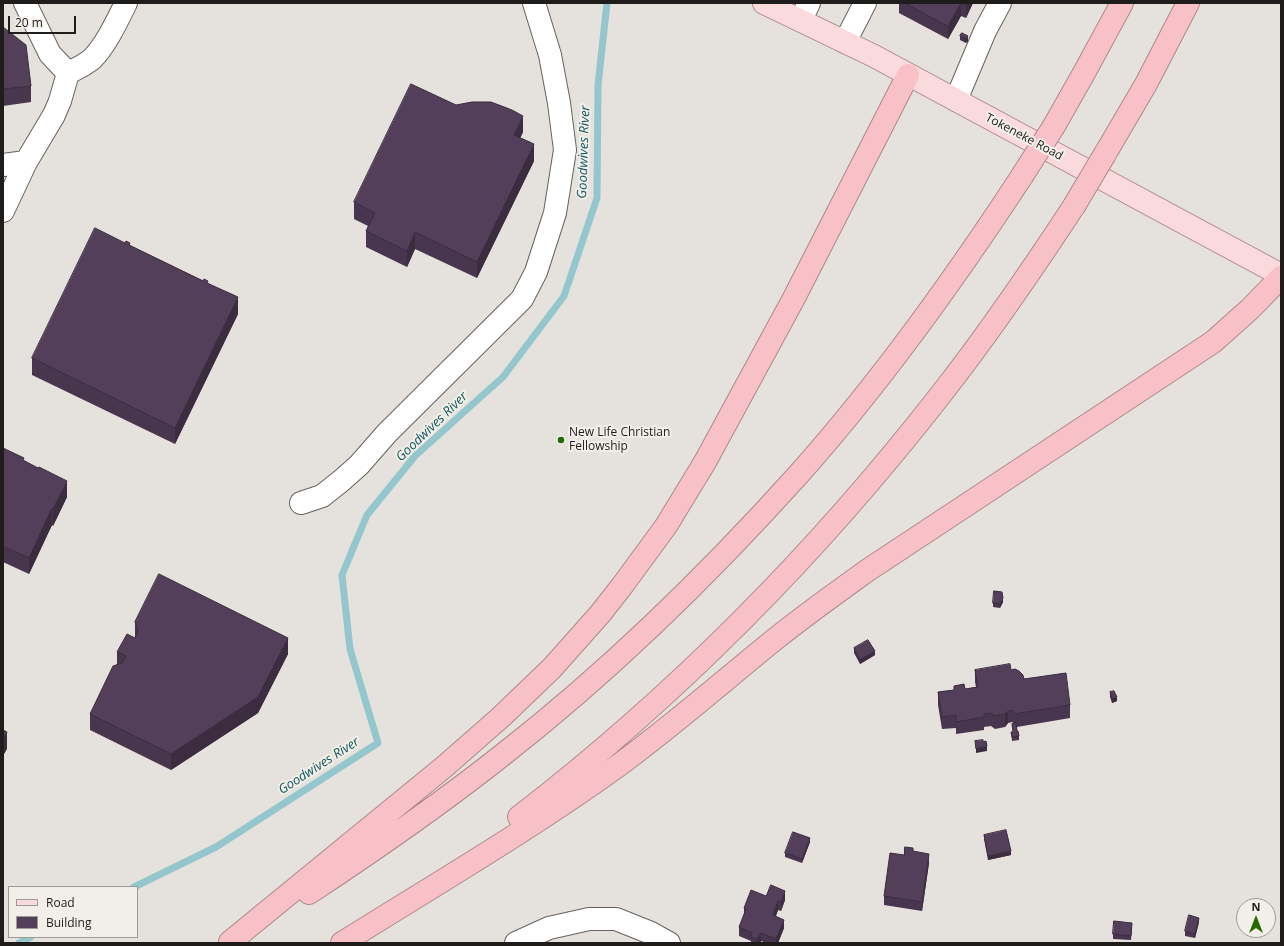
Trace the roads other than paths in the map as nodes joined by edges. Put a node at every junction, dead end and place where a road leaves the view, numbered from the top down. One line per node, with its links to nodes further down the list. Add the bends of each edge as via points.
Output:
1 (26, 3): 11 (street, via 50,54)
2 (126, 3): 11 (street, via 100,50 82,66)
3 (534, 3): 18 (street, via 550,55 565,150 555,213 536,272 522,299 387,433 359,465 322,496)
4 (764, 3): 9 (main road, Tokeneke Road)
5 (865, 3): 10 (street)
6 (1000, 3): 13 (street, via 985,31)
7 (1122, 3): 19 (highway, bridge, via 1054,126 952,280 902,348 799,474 688,590 630,646 506,752 375,850)
8 (1188, 3): 20 (highway, bridge, via 1146,84 1039,260 942,393 837,520 728,634 602,750 467,856)
9 (805, 12): 10 (main road, Tokeneke Road)
10 (845, 42): 12 (main road, Tokeneke Road)
11 (68, 73): 14 (street, via 54,115)
12 (908, 75): 13 (main road, Tokeneke Road); 19 (highway, via 794,298 705,462 666,526 622,586 552,668 501,717 444,767)
13 (956, 100): 17 (main road, Tokeneke Road)
14 (26, 162): 15 (street); 16 (street)
15 (3, 165)
16 (3, 211)
17 (1281, 276): 20 (highway, via 1250,309 1213,342 849,584 781,634 616,767 564,803)
18 (301, 503)
19 (229, 942)
20 (342, 943)
21 (516, 943): 22 (street, via 549,928 589,919 616,919)
22 (670, 943)

